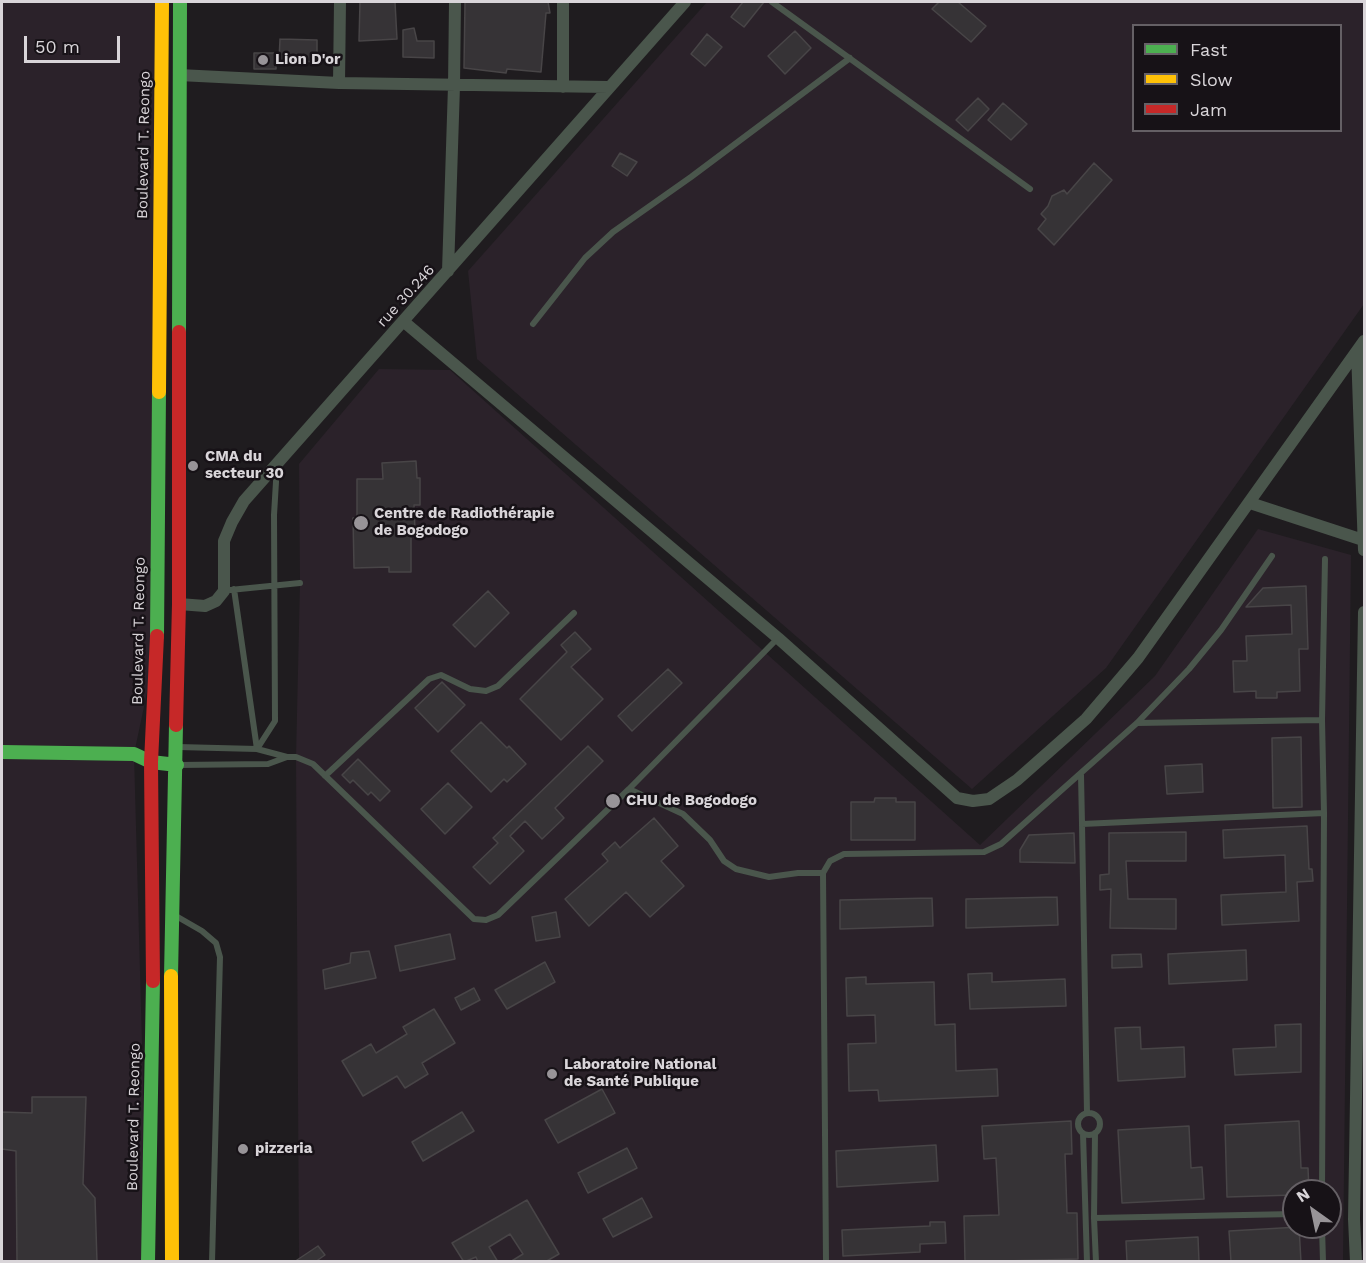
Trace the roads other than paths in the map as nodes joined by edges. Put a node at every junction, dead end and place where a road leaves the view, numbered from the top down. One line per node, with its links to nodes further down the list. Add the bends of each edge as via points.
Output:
1 (162, 2): 34 (main road, Boulevard T. Reongo, via 157,645)
2 (180, 2): 9 (main road)
3 (340, 2): 10 (street)
4 (455, 2): 11 (street)
5 (563, 2): 12 (street)
6 (685, 2): 13 (street, rue 30.246)
7 (772, 2): 8 (lane)
8 (850, 58): 14 (lane); 17 (lane, via 613,232 585,258)
9 (179, 75): 10 (street); 28 (main road)
10 (339, 83): 11 (street)
11 (454, 86): 12 (street); 15 (street)
12 (563, 87): 13 (street)
13 (608, 87): 15 (street, rue 30.246)
14 (1030, 189)
15 (448, 271): 16 (street, rue 30.246)
16 (403, 321): 20 (street, rue 30.246); 31 (street)
17 (533, 324)
18 (1361, 346): 19 (street); 21 (street)
19 (1363, 457): 22 (street)
20 (277, 463): 26 (lane); 27 (street, rue 30.246, via 244,501 232,522 225,541)
21 (1250, 503): 22 (street); 31 (street, via 1138,658 1086,719 1017,780 989,799 957,798)
22 (1364, 545)
23 (1272, 556): 33 (lane, via 1221,630)
24 (1325, 559): 32 (lane)
25 (300, 583): 26 (lane)
26 (276, 586): 27 (lane); 36 (lane, via 275,721)
27 (229, 590): 28 (street, via 205,606); 36 (lane)
28 (179, 604): 35 (main road)
29 (1365, 612): 40 (street)
30 (574, 613): 44 (lane, via 498,686 470,689 441,675 429,679)
31 (778, 638): 45 (lane)
32 (1322, 720): 33 (lane); 46 (lane)
33 (1137, 723): 43 (lane)
34 (152, 745): 35 (main road); 38 (main road); 41 (main road, Boulevard T. Reongo)
35 (177, 747): 36 (lane); 42 (main road)
36 (258, 749): 39 (lane)
37 (2, 752): 38 (main road)
38 (134, 753): 41 (main road)
39 (287, 757): 42 (lane, via 268,764); 44 (lane, via 313,764)
40 (1363, 759): 48 (street)
41 (152, 762): 42 (main road); 59 (main road, Boulevard T. Reongo)
42 (177, 765): 50 (main road)
43 (1081, 775): 47 (lane); 49 (lane, via 1001,844 984,852 844,854 830,861)
44 (325, 776): 45 (lane, via 474,919 486,920 498,915)
45 (629, 789): 49 (lane, via 683,814 710,840 724,861 736,869 769,877)
46 (1324, 813): 47 (lane); 55 (lane)
47 (1082, 824): 52 (lane)
48 (1363, 863): 51 (street)
49 (823, 873): 62 (lane)
50 (173, 915): 60 (main road); 61 (lane, via 216,943 220,957)
51 (1361, 972): 66 (street)
52 (1087, 1113): 53 (lane, via 1100,1122); 54 (lane, via 1078,1122)
53 (1095, 1133): 54 (lane); 57 (lane)
54 (1083, 1134): 63 (lane)
55 (1322, 1179)
56 (1282, 1214): 57 (lane)
57 (1094, 1218): 64 (lane)
58 (1322, 1239): 65 (lane)
59 (148, 1262)
60 (172, 1262)
61 (212, 1262)
62 (826, 1262)
63 (1088, 1262)
64 (1096, 1262)
65 (1323, 1262)
66 (1356, 1262)

